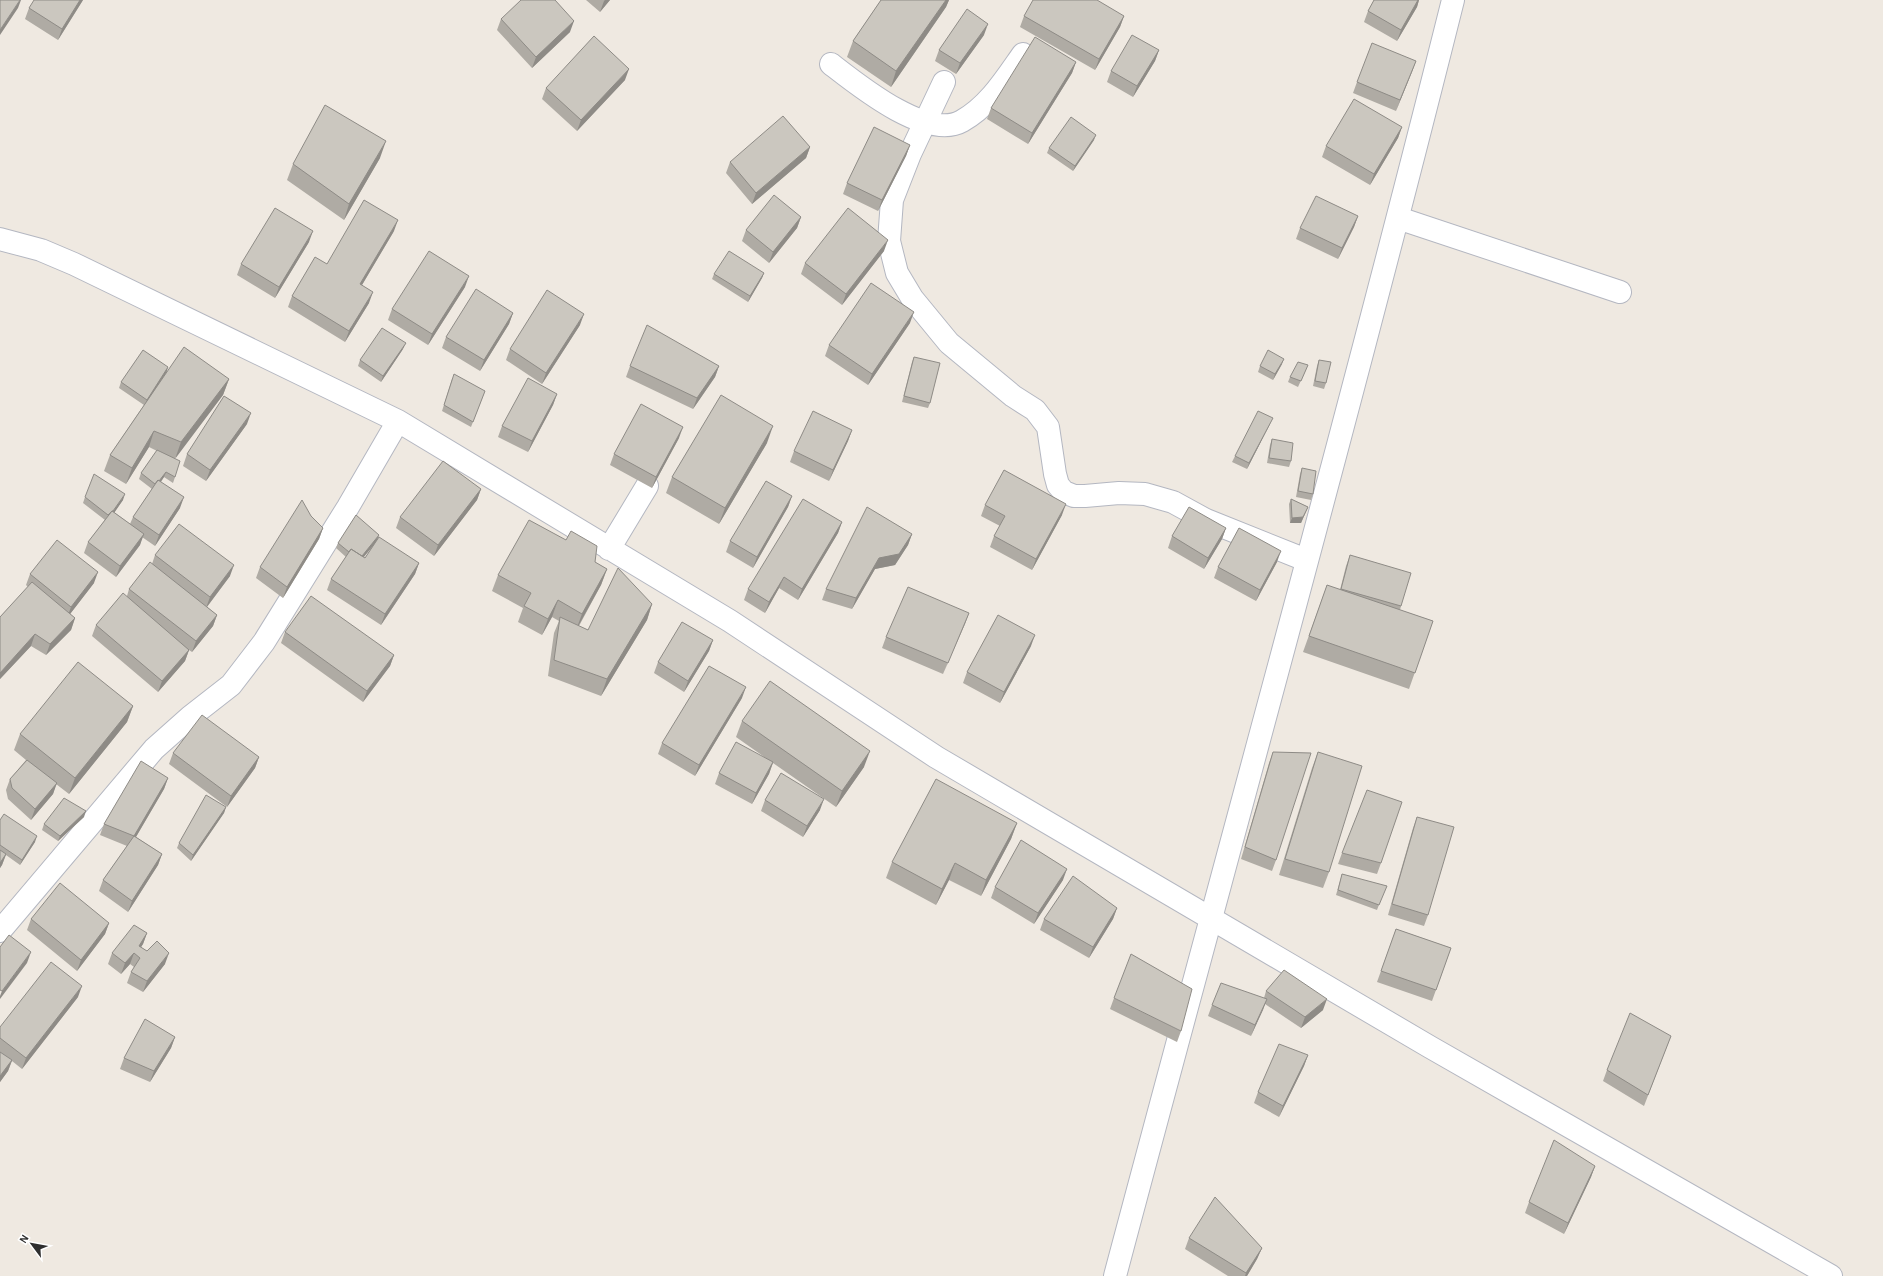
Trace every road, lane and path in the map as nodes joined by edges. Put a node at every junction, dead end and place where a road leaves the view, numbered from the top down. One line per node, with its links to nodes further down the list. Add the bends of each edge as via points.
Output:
1 (1453, 0): 6 (street)
2 (1023, 54): 5 (street, via 998,89 978,110 961,122 941,126)
3 (831, 64): 5 (street, via 878,99)
4 (944, 82): 5 (street)
5 (925, 122): 12 (street, via 892,200 889,241 897,274 912,298 949,343 1013,396 1035,410 1048,427 1058,485 1064,492 1074,496 1146,494 1173,502 1206,520)
6 (1398, 218): 8 (street); 12 (street)
7 (0, 239): 9 (street, via 41,250 74,264)
8 (1620, 292)
9 (398, 421): 11 (street); 14 (street, via 264,642 231,685 154,749)
10 (647, 486): 11 (street)
11 (609, 549): 13 (street, via 730,621 936,757)
12 (1306, 560): 13 (street)
13 (1210, 917): 15 (street); 16 (street, via 1430,1047)
14 (0, 931)
15 (1115, 1276)
16 (1831, 1276)

